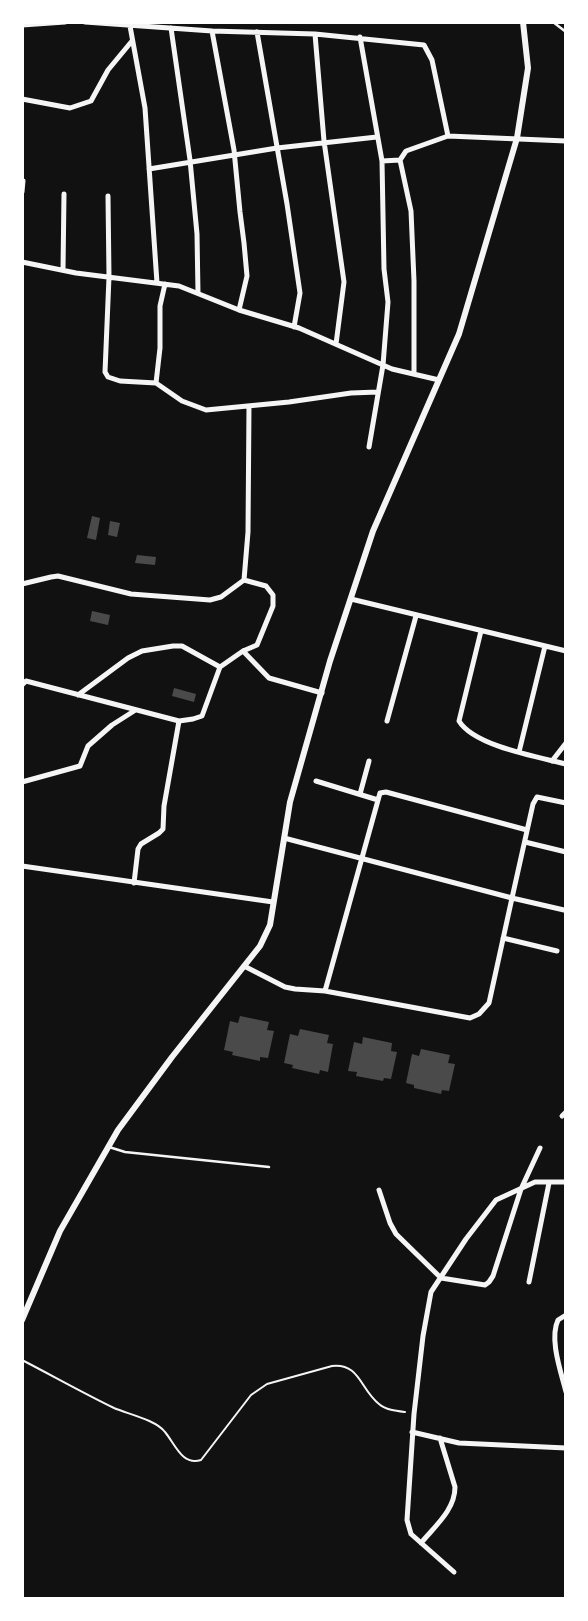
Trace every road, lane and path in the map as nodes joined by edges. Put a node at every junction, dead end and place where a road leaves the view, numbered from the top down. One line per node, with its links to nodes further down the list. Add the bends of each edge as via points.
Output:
1 (65, 22): 5 (street)
2 (85, 22): 6 (street)
3 (523, 22): 17 (street, via 528,68)
4 (553, 22): 10 (lane)
5 (22, 24)
6 (130, 26): 7 (street); 13 (street)
7 (171, 28): 8 (street); 24 (street)
8 (212, 31): 9 (street); 21 (street)
9 (257, 32): 11 (street); 20 (street)
10 (566, 32)
11 (315, 34): 12 (street); 19 (street)
12 (360, 37): 15 (street, via 424,45 432,60); 16 (street)
13 (132, 41): 14 (street, via 108,70 91,100 70,108); 25 (street, via 145,108)
14 (22, 100)
15 (448, 136): 17 (street); 22 (street, via 406,150)
16 (376, 137): 19 (street); 23 (street)
17 (517, 138): 18 (street); 41 (street, via 459,334)
18 (566, 141)
19 (324, 142): 20 (street); 38 (street, via 344,282)
20 (277, 148): 21 (street); 37 (street, via 300,293)
21 (234, 155): 24 (street); 36 (street, via 247,276)
22 (400, 160): 23 (street); 40 (street, via 411,211)
23 (382, 161): 39 (street, via 384,269 388,302)
24 (190, 162): 25 (street); 35 (street, via 197,234)
25 (149, 169): 33 (street)
26 (23, 181): 27 (street)
27 (22, 192)
28 (64, 194): 31 (street)
29 (108, 196): 32 (street)
30 (22, 262): 31 (street)
31 (63, 270): 32 (street)
32 (109, 277): 33 (street); 42 (street, via 105,372 114,380)
33 (157, 283): 34 (street)
34 (165, 284): 35 (street); 42 (street, via 160,306)
35 (198, 294): 36 (street)
36 (239, 310): 37 (street)
37 (294, 327): 38 (street)
38 (336, 344): 39 (street)
39 (383, 365): 40 (street); 43 (street)
40 (414, 374): 41 (street)
41 (439, 380): 48 (street, via 373,531)
42 (156, 383): 44 (street, via 182,401 206,410)
43 (378, 392): 44 (street); 45 (street)
44 (249, 406): 46 (street, via 248,532)
45 (369, 447)
46 (244, 580): 47 (street, via 221,597 210,600 130,594 58,576); 52 (street, via 266,586 273,595 273,606 257,645)
47 (22, 584)
48 (351, 599): 49 (street); 56 (street)
49 (416, 616): 50 (street); 60 (street)
50 (481, 631): 51 (street); 62 (street, via 459,721 477,737)
51 (545, 646): 53 (street); 62 (street)
52 (244, 651): 54 (street); 56 (street, via 269,678)
53 (566, 651)
54 (220, 667): 57 (street, via 182,646 142,650); 59 (street, via 202,716)
55 (22, 685): 57 (street, via 26,681)
56 (322, 693): 72 (street, via 290,802)
57 (78, 695): 58 (street)
58 (134, 711): 59 (street); 67 (street, via 88,746 80,766)
59 (179, 721): 77 (street, via 163,829 140,844)
60 (387, 722)
61 (566, 742): 64 (street)
62 (519, 752): 64 (street)
63 (369, 761): 68 (street)
64 (552, 761): 65 (street)
65 (566, 764)
66 (316, 781): 68 (street)
67 (22, 782)
68 (360, 794): 69 (street)
69 (378, 800): 71 (street, via 380,793 386,792); 75 (street)
70 (566, 803): 71 (street, via 537,797)
71 (527, 830): 73 (street)
72 (284, 838): 75 (street); 79 (street)
73 (525, 842): 74 (street); 78 (street)
74 (566, 852)
75 (362, 857): 78 (street); 84 (street)
76 (22, 866): 77 (street)
77 (134, 883): 79 (street)
78 (512, 898): 80 (street); 81 (street)
79 (273, 902): 83 (street, via 270,925 260,946)
80 (564, 910)
81 (503, 938): 82 (street); 84 (street, via 489,1003 470,1018)
82 (557, 951)
83 (244, 966): 84 (street, via 285,987); 85 (street, via 172,1057)
84 (325, 991)
85 (108, 1147): 87 (lane, via 125,1152); 95 (street, via 60,1230)
86 (540, 1148): 90 (street)
87 (269, 1167)
88 (566, 1182): 89 (street)
89 (549, 1183): 90 (street, via 536,1182); 93 (street)
90 (521, 1189): 92 (street, via 496,1200); 92 (street, via 489,1282 480,1285)
91 (379, 1190): 92 (street, via 396,1234)
92 (441, 1278): 98 (street, via 432,1292 423,1336)
93 (529, 1282)
94 (566, 1315): 97 (street, via 558,1320 555,1345)
95 (22, 1320)
96 (22, 1360): 98 (path, via 108,1405 160,1427 182,1456 194,1462 201,1460 259,1389 332,1366 353,1370 381,1406)
97 (566, 1392)
98 (414, 1414): 99 (street)
99 (412, 1432): 100 (street); 102 (street, via 407,1520 411,1534)
100 (440, 1438): 101 (street, via 459,1443); 102 (street, via 456,1487 455,1495 451,1507)
101 (566, 1448)
102 (421, 1543): 103 (street)
103 (454, 1572)

